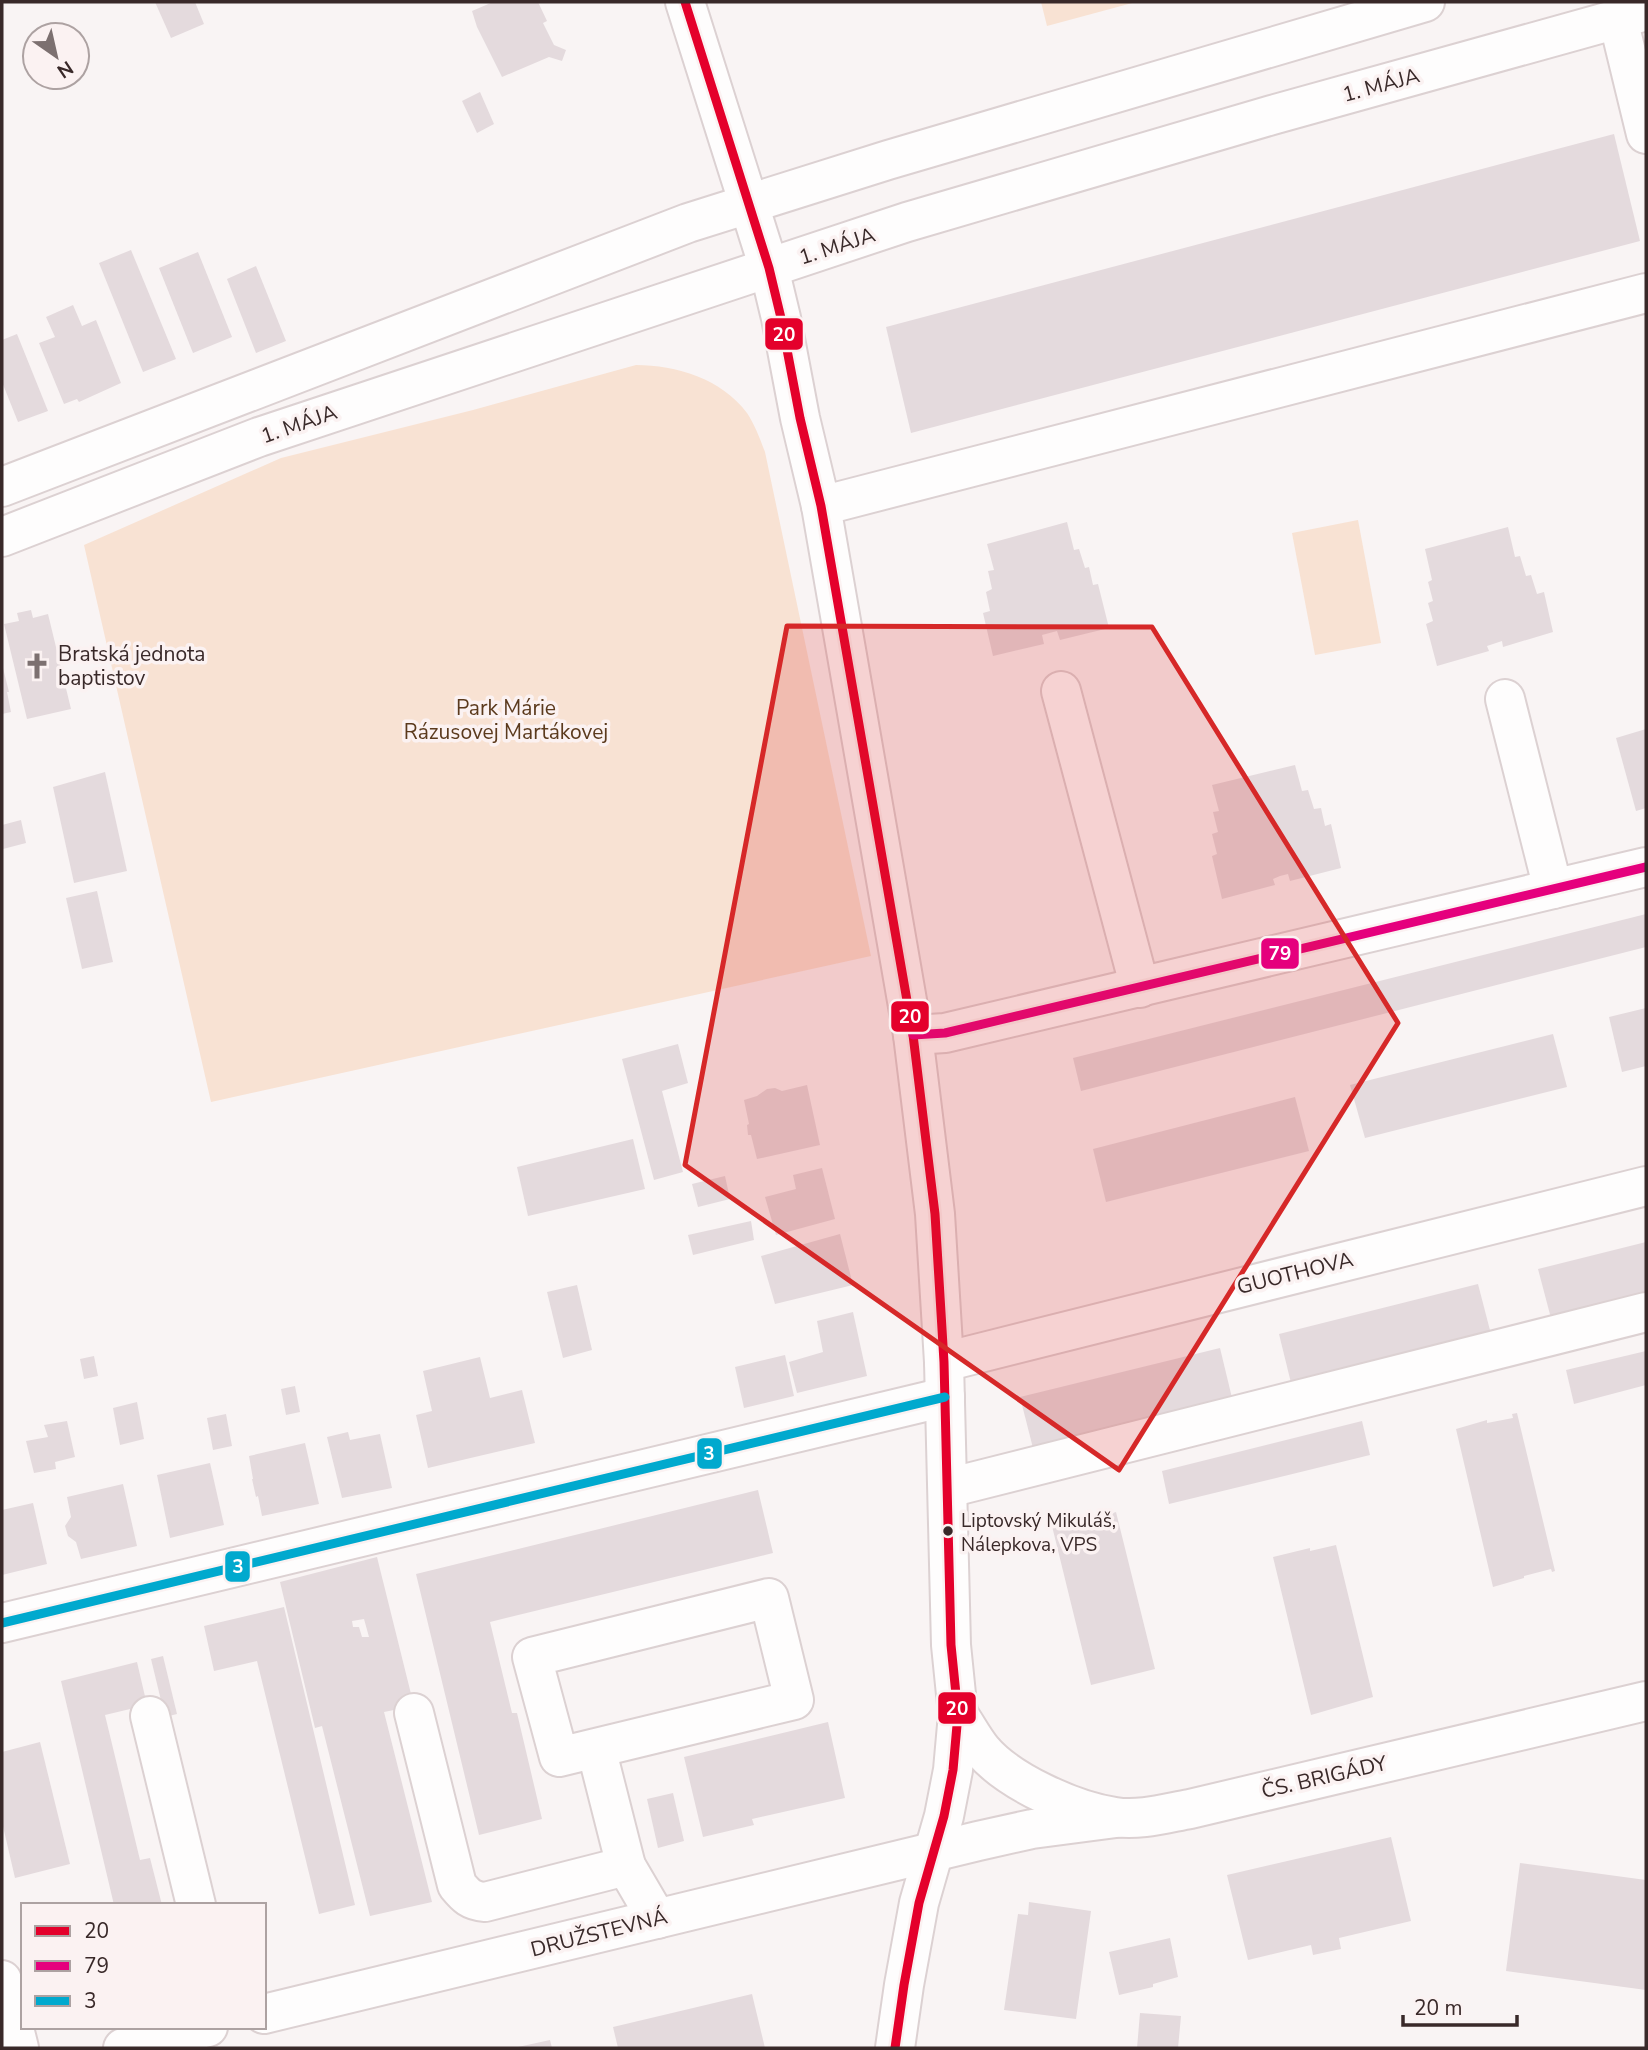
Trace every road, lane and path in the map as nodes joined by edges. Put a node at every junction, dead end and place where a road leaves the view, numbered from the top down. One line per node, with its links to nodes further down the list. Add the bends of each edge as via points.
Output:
1 (1425, 2): 5 (street)
2 (690, 4): 5 (street)
3 (1632, 15): 4 (street); 6 (street, 1. MÁJA, via 907,222)
4 (1646, 134)
5 (747, 204): 6 (street); 8 (street)
6 (769, 268): 9 (street); 10 (street, 1. MÁJA, via 259,437)
7 (1646, 293): 9 (street)
8 (2, 487)
9 (821, 506): 16 (street)
10 (2, 537)
11 (1060, 691): 15 (street)
12 (1505, 699): 14 (street)
13 (1646, 867): 14 (street)
14 (1553, 889): 15 (street)
15 (1140, 988): 16 (street, via 945,1033)
16 (913, 1035): 19 (street, via 935,1214)
17 (1646, 1186): 19 (street, GUOTHOVA)
18 (1646, 1312): 20 (street)
19 (944, 1379): 20 (street); 21 (street, GUOTHOVA)
20 (948, 1488): 24 (street, via 951,1645)
21 (2, 1623)
22 (1646, 1700): 27 (street, ČS. BRIGÁDY, via 1190,1809)
23 (414, 1713): 29 (street, via 457,1885 465,1896 485,1902)
24 (958, 1714): 27 (street, ČS. BRIGÁDY, via 982,1750 1006,1772 1049,1796); 28 (street, via 953,1770)
25 (150, 1716): 30 (street)
26 (596, 1748): 26 (street, via 794,1700 769,1598 532,1657 559,1757); 29 (street)
27 (1116, 1818): 28 (street, DRUŽSTEVNÁ, via 1032,1829)
28 (933, 1852): 31 (street, DRUŽSTEVNÁ); 37 (street, via 912,1936)
29 (626, 1866): 31 (street)
30 (196, 1903)
31 (657, 1919): 33 (street, DRUŽSTEVNÁ)
32 (2, 1980): 35 (street)
33 (266, 2014)
34 (200, 2029): 36 (street)
35 (19, 2048)
36 (123, 2048)
37 (895, 2048)

